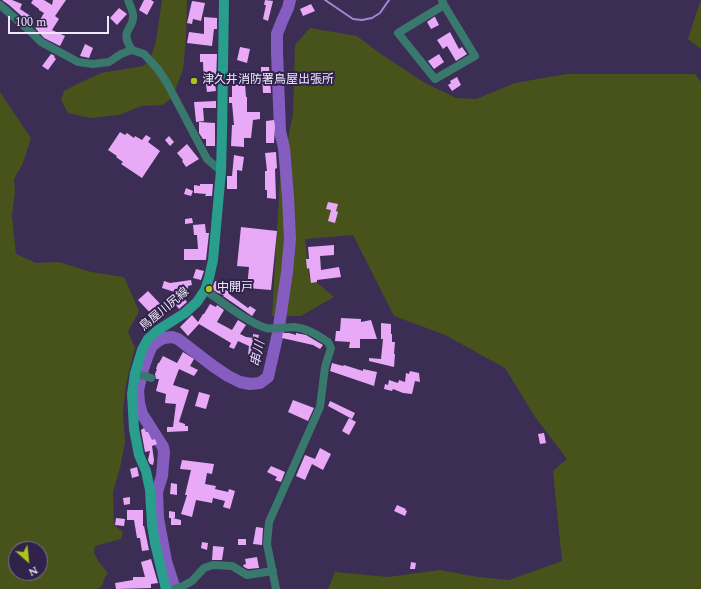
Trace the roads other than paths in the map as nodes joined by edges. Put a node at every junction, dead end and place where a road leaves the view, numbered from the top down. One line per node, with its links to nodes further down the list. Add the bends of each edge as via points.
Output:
1 (128, 0): 5 (street, via 133,19 126,32 126,38)
2 (224, 0): 6 (main road, 鳥屋川尻線)
3 (443, 2): 3 (street, via 475,56 435,79 398,33)
4 (0, 5): 5 (street, via 41,42 78,62 109,62)
5 (132, 50): 6 (street, via 144,54 157,68 208,159)
6 (220, 171): 7 (main road, 鳥屋川尻線, via 213,260)
7 (205, 290): 8 (main road, 鳥屋川尻線, via 185,313 148,339 142,350); 10 (street, via 257,324 268,328 296,327 313,332 328,342 331,348 325,367 320,407 269,522 267,544)
8 (137, 373): 9 (street); 11 (main road, 鳥屋川尻線, via 132,394 134,429 150,490 152,525)
9 (151, 378)
10 (273, 571): 12 (street, via 247,575 232,566 213,566 204,568 192,581); 13 (street)
11 (166, 589)
12 (174, 589)
13 (276, 589)

